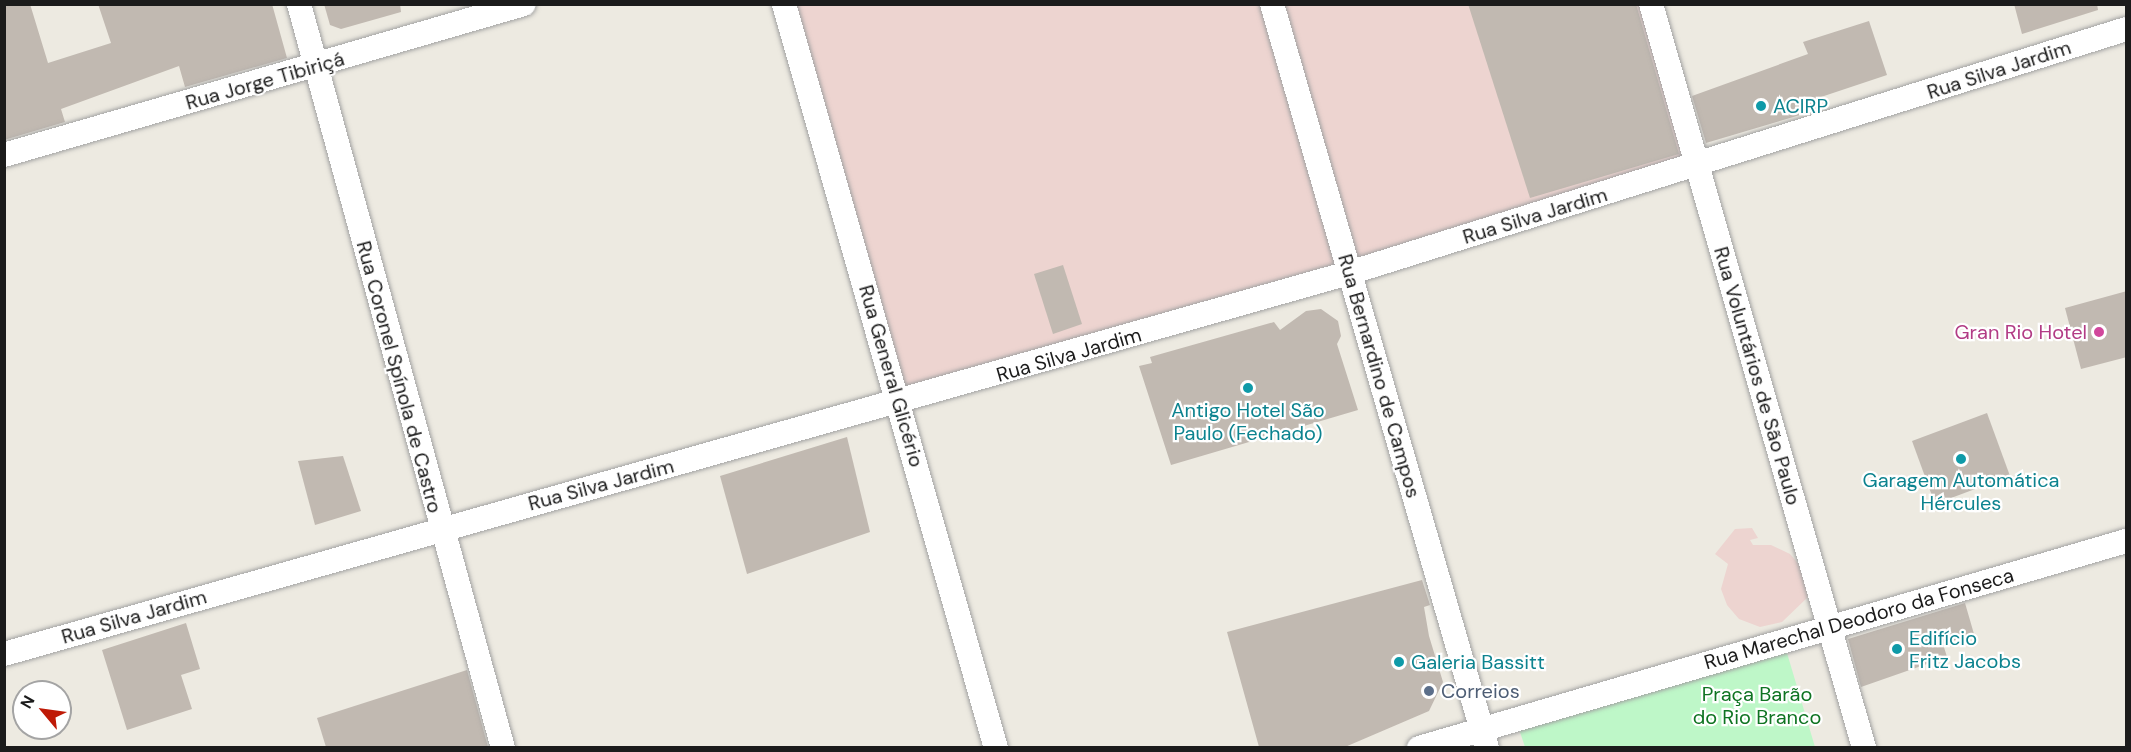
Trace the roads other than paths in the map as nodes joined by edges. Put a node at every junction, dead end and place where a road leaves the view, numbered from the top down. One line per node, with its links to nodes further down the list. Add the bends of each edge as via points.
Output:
1 (299, 4): 7 (street, Rua Coronel Spínola de Castro)
2 (524, 4): 7 (street, Rua Jorge Tibiriçá)
3 (784, 4): 11 (street, Rua General Glicério)
4 (1272, 4): 10 (street, Rua Bernardino de Campos)
5 (1651, 4): 9 (street, Rua Voluntários de São Paulo)
6 (2127, 29): 9 (street, Rua Silva Jardim)
7 (317, 66): 8 (street, Rua Jorge Tibiriçá); 12 (street, Rua Coronel Spínola de Castro)
8 (4, 155)
9 (1698, 166): 10 (street, Rua Silva Jardim); 14 (street, Rua Voluntários de São Paulo)
10 (1349, 273): 11 (street, Rua Silva Jardim); 16 (street, Rua Bernardino de Campos)
11 (899, 404): 12 (street, Rua Silva Jardim); 18 (street, Rua General Glicério)
12 (439, 529): 15 (street, Rua Silva Jardim); 17 (street, Rua Coronel Spínola de Castro)
13 (2127, 541): 14 (street, Rua Marechal Deodoro da Fonseca)
14 (1828, 629): 16 (street, Rua Marechal Deodoro da Fonseca); 20 (street, Rua Voluntários de São Paulo)
15 (4, 654)
16 (1484, 738): 19 (street, Rua Marechal Deodoro da Fonseca)
17 (503, 747)
18 (996, 747)
19 (1419, 747)
20 (1864, 747)

